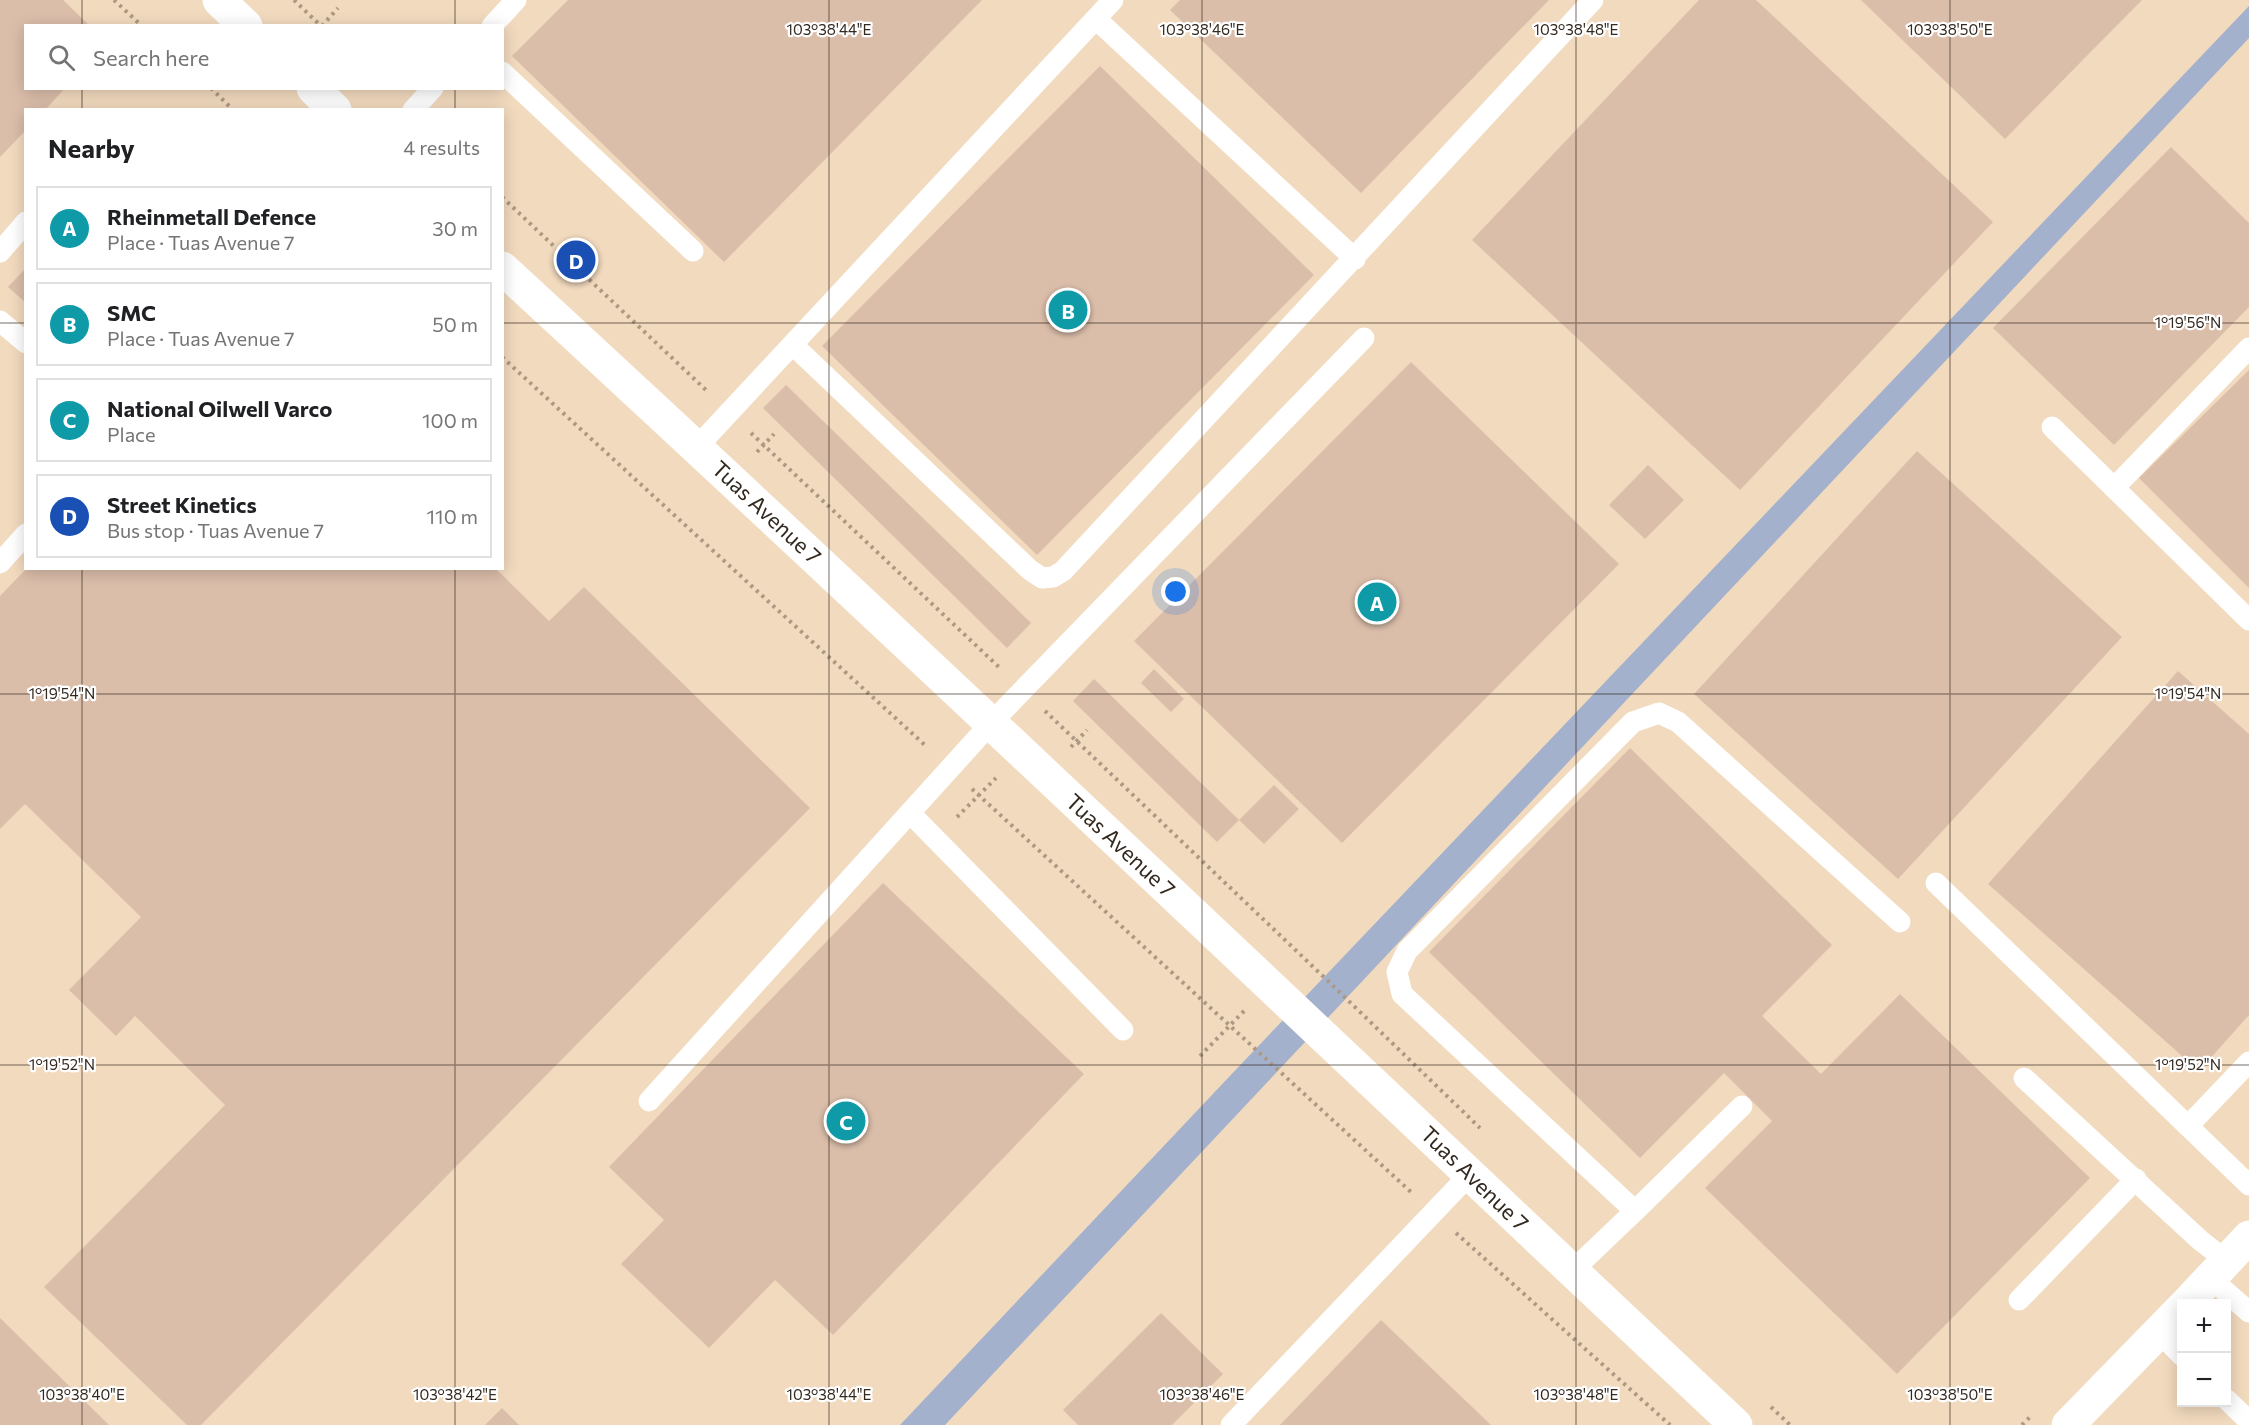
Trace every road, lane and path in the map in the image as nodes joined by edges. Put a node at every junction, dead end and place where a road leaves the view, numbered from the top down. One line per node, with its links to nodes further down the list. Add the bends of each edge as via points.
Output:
1 (114, 0): 9 (path)
2 (219, 0): 10 (street)
3 (294, 0): 11 (path)
4 (516, 0): 13 (lane)
5 (1113, 0): 8 (lane)
6 (1593, 0): 25 (lane)
7 (338, 8): 12 (path)
8 (1096, 19): 25 (lane); 30 (lane)
9 (140, 24)
10 (244, 24)
11 (319, 24)
12 (323, 24)
13 (494, 24)
14 (504, 74): 23 (lane)
15 (213, 90): 18 (path)
16 (315, 90): 19 (street)
17 (431, 90): 20 (lane)
18 (231, 108)
19 (333, 108)
20 (415, 108)
21 (504, 199): 33 (path)
22 (24, 224): 24 (lane)
23 (693, 251)
24 (0, 252)
25 (1355, 259): 30 (lane, via 1063,571 1053,577 1042,578 1030,570)
26 (504, 270): 35 (street, Tuas Avenue 7)
27 (0, 321): 29 (lane)
28 (1364, 338): 40 (lane)
29 (24, 341)
30 (793, 345): 33 (lane)
31 (2249, 348): 36 (lane)
32 (504, 359): 43 (path)
33 (730, 412): 35 (lane); 40 (path)
34 (2052, 427): 36 (lane)
35 (697, 447): 41 (street, Tuas Avenue 7)
36 (2114, 488): 39 (lane)
37 (24, 536): 38 (lane)
38 (0, 563)
39 (2249, 620)
40 (1023, 690): 41 (lane); 58 (path)
41 (991, 723): 42 (street, Tuas Avenue 7); 43 (lane)
42 (1022, 752): 44 (path); 49 (street, Tuas Avenue 7)
43 (950, 768): 44 (path); 45 (lane)
44 (979, 795): 46 (path); 50 (path)
45 (910, 813): 51 (lane); 55 (lane)
46 (957, 817)
47 (1936, 883): 57 (lane)
48 (1900, 922): 62 (lane, via 1678,722 1659,713 1634,722 1407,951 1397,972 1402,994)
49 (1270, 984): 50 (path); 59 (street, Tuas Avenue 7)
50 (1230, 1026): 52 (path); 63 (path)
51 (1123, 1030)
52 (1200, 1056)
53 (2249, 1062): 57 (lane)
54 (2024, 1078): 60 (lane)
55 (649, 1101)
56 (1742, 1106): 62 (lane)
57 (2188, 1126): 61 (lane)
58 (1482, 1130)
59 (1471, 1173): 63 (lane); 66 (street, Tuas Avenue 7)
60 (2136, 1179): 65 (lane, via 2201,1241); 68 (lane)
61 (2249, 1185)
62 (1635, 1211): 66 (lane)
63 (1433, 1213): 76 (lane); 77 (path)
64 (2249, 1237): 65 (street)
65 (2218, 1270): 67 (street); 70 (lane)
66 (1572, 1271): 78 (street, Tuas Avenue 7)
67 (2191, 1299)
68 (2019, 1300)
69 (2177, 1312): 71 (street)
70 (2249, 1312)
71 (2159, 1332): 72 (lane); 80 (street)
72 (2178, 1353)
73 (1765, 1401): 79 (path)
74 (2231, 1404): 75 (lane)
75 (2249, 1421)
76 (1231, 1425)
77 (1670, 1425)
78 (1736, 1425)
79 (1790, 1425)
80 (2068, 1425)

